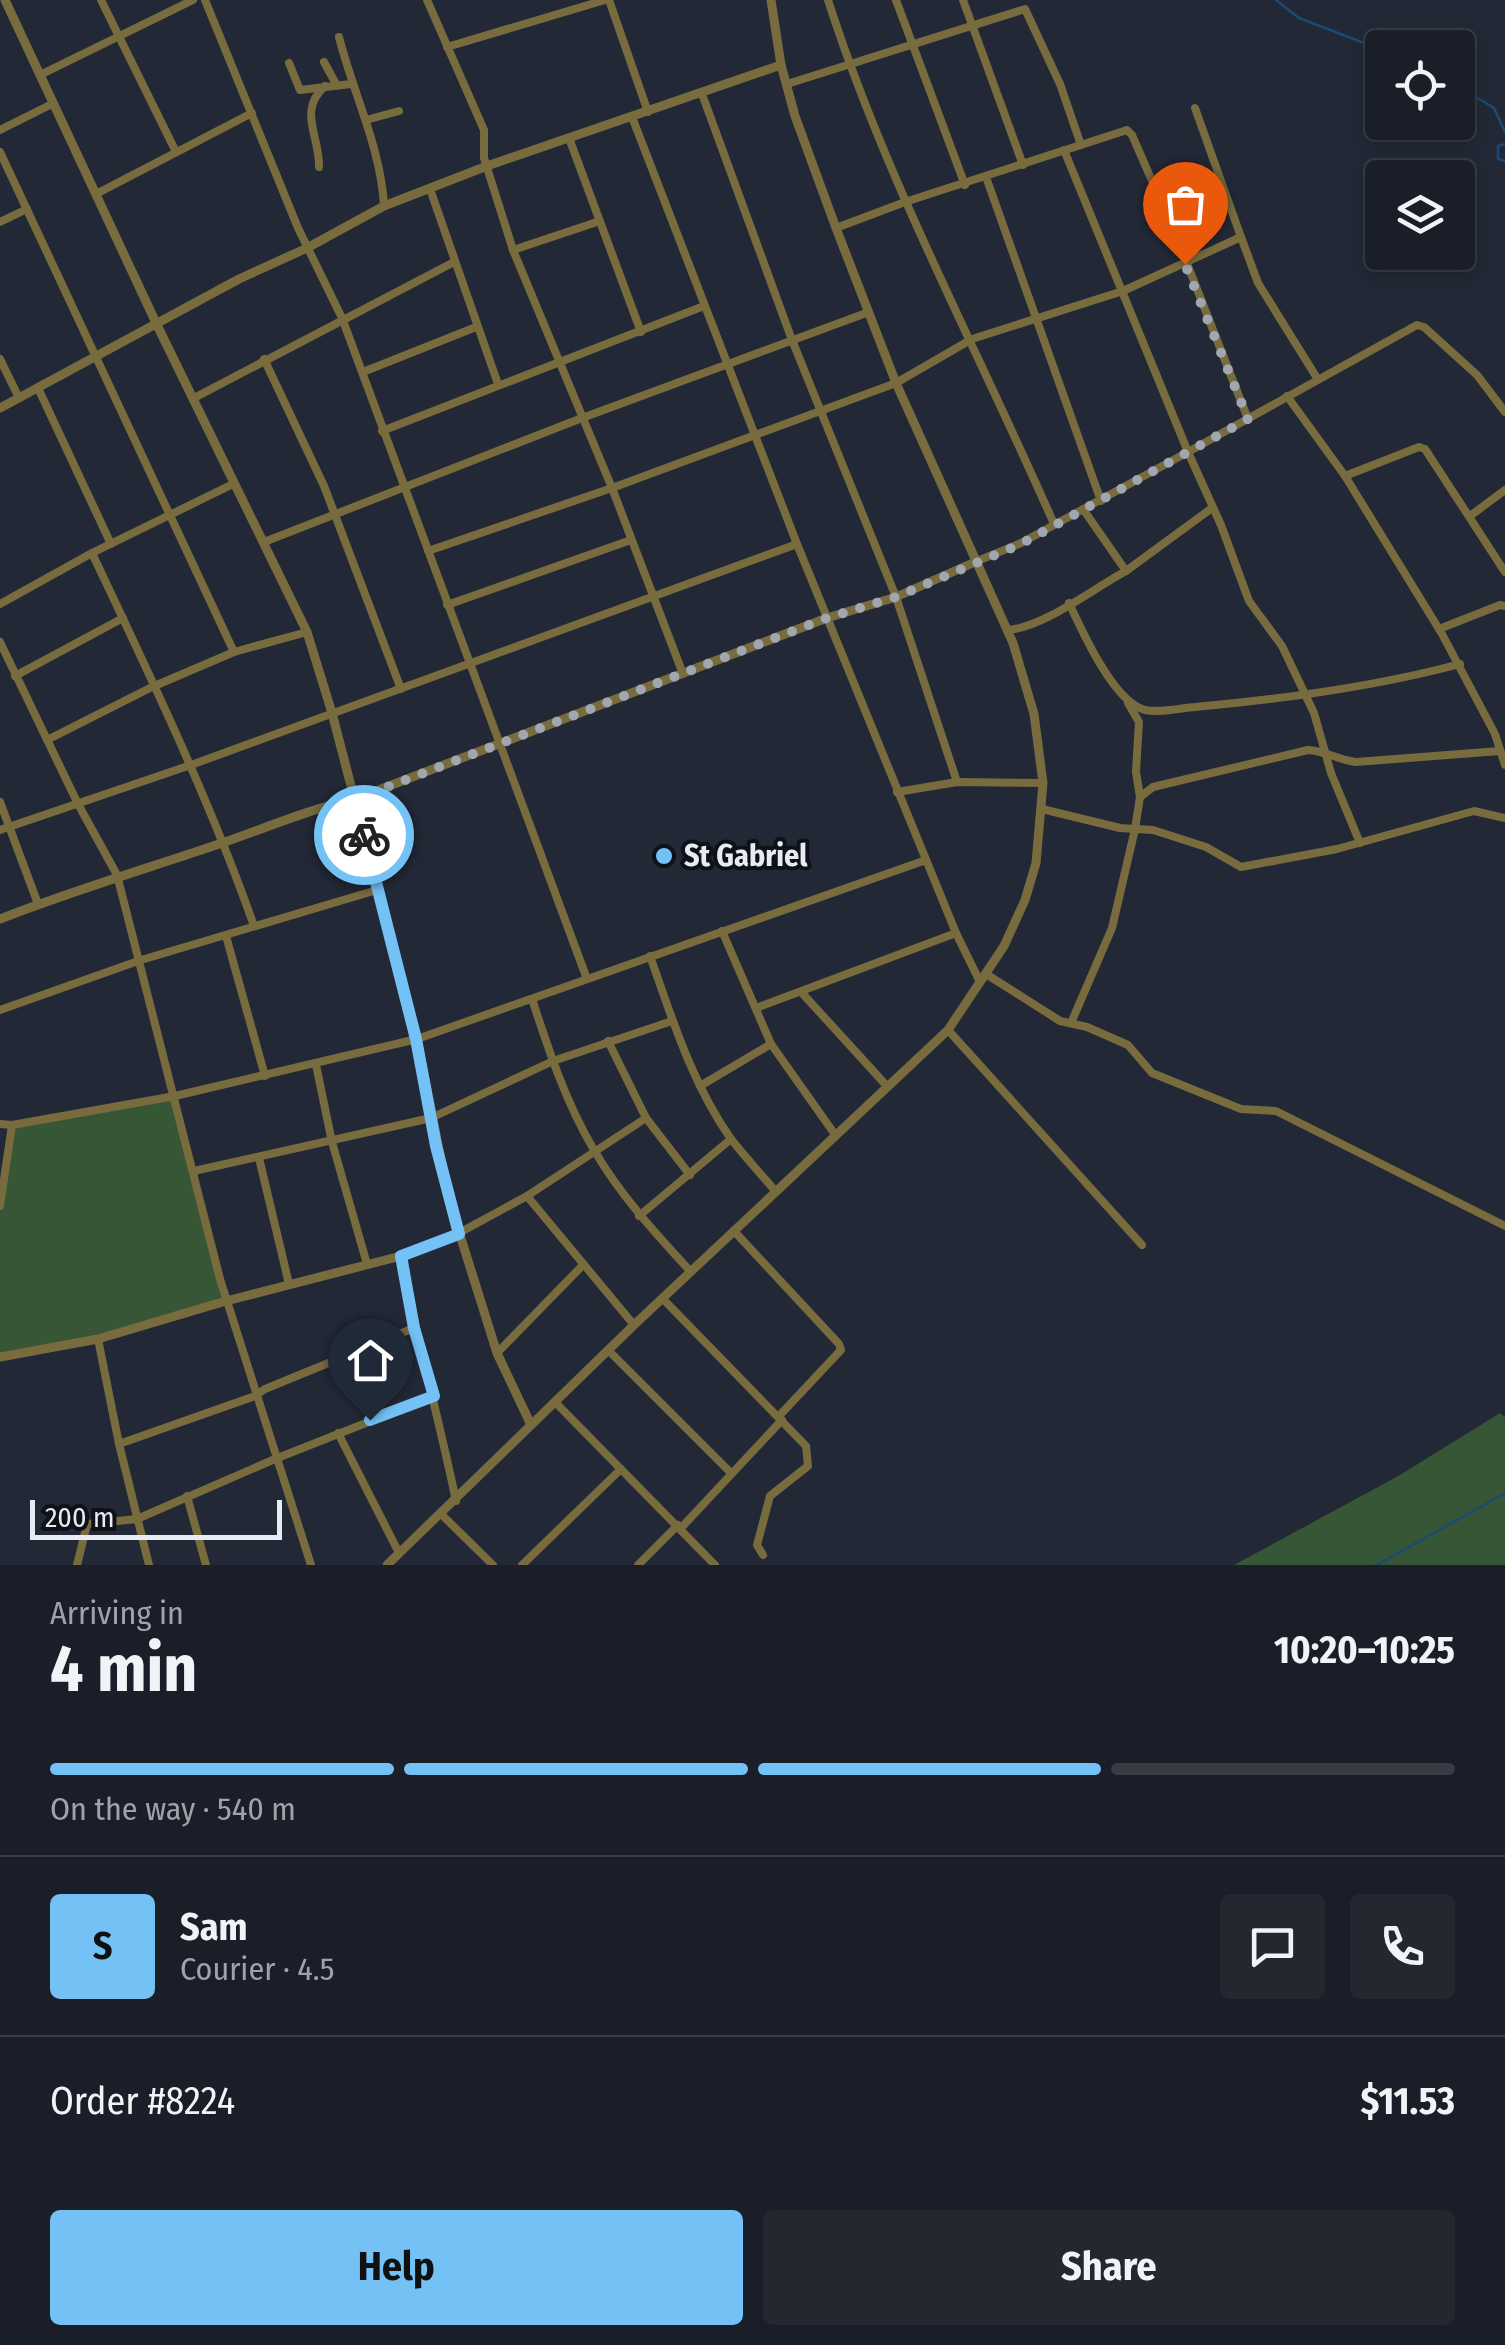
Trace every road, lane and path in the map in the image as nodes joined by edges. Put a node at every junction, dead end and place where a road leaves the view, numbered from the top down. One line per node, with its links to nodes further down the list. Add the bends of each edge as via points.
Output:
1 (6, 0): 20 (street)
2 (101, 0): 12 (street)
3 (193, 0): 12 (street)
4 (205, 0): 30 (street)
5 (428, 0): 15 (street)
6 (607, 0): 15 (street); 29 (street)
7 (770, 0): 18 (street)
8 (828, 0): 19 (street)
9 (896, 0): 14 (street)
10 (963, 0): 11 (street)
11 (972, 26): 14 (street); 35 (street, via 1018,9 1029,13); 39 (street)
12 (118, 36): 20 (street); 38 (street)
13 (339, 37): 22 (street)
14 (912, 46): 19 (street); 43 (street)
15 (447, 47): 40 (street, via 484,130)
16 (324, 62): 21 (street)
17 (289, 63): 24 (street, via 300,90)
18 (781, 65): 23 (street); 25 (street)
19 (849, 66): 23 (street); 46 (street)
20 (42, 74): 26 (street)
21 (336, 84): 22 (street); 24 (street)
22 (351, 84): 32 (street)
23 (787, 84): 51 (street)
24 (325, 86): 41 (street, via 309,115)
25 (702, 94): 29 (street); 65 (street)
26 (52, 104): 33 (street); 45 (street)
27 (1195, 108): 52 (street)
28 (399, 112): 32 (street)
29 (648, 112): 31 (street)
30 (252, 113): 38 (street); 53 (street)
31 (632, 117): 34 (street); 58 (street)
32 (366, 120): 47 (street)
33 (0, 130)
34 (570, 138): 40 (street); 49 (street)
35 (1081, 145): 36 (street); 56 (street, via 1121,130 1132,135)
36 (1064, 150): 39 (street); 57 (street)
37 (0, 152): 48 (street)
38 (176, 152): 45 (street)
39 (1023, 165): 42 (street)
40 (487, 166): 44 (street); 54 (street)
41 (319, 167)
42 (986, 177): 43 (street); 61 (street)
43 (965, 185): 46 (street)
44 (430, 188): 47 (street); 55 (street)
45 (96, 194): 62 (street)
46 (905, 202): 51 (street); 66 (street)
47 (384, 206): 53 (street)
48 (27, 209): 50 (street); 67 (street)
49 (600, 221): 54 (street); 64 (street)
50 (0, 222)
51 (836, 228): 59 (street)
52 (1241, 237): 56 (street); 73 (street, via 1258,283)
53 (307, 248): 60 (street); 62 (street)
54 (513, 250): 70 (street)
55 (454, 262): 60 (street); 63 (street)
56 (1185, 264): 57 (street); 84 (street)
57 (1122, 291): 61 (street); 87 (street)
58 (704, 306): 64 (street); 71 (street)
59 (868, 312): 65 (street); 74 (street)
60 (342, 318): 69 (street); 72 (street)
61 (1034, 320): 66 (street); 93 (street)
62 (157, 325): 67 (street); 79 (street)
63 (476, 327): 72 (street); 75 (street)
64 (641, 332): 70 (street)
65 (792, 340): 71 (street); 81 (street)
66 (972, 340): 74 (street); 99 (street)
67 (96, 356): 76 (street); 96 (street)
68 (0, 358): 78 (street)
69 (264, 359): 79 (street); 97 (street)
70 (560, 364): 75 (street); 83 (street)
71 (728, 364): 83 (street); 86 (street)
72 (363, 372): 85 (street)
73 (1317, 378): 77 (street); 82 (street, via 1398,333 1424,326 1478,375)
74 (896, 383): 81 (street); 106 (street)
75 (498, 384): 85 (street)
76 (38, 388): 78 (street); 102 (street)
77 (1288, 396): 84 (street); 88 (street)
78 (19, 398): 80 (street)
79 (194, 398): 89 (street)
80 (0, 408)
81 (820, 410): 86 (street); 110 (street)
82 (1505, 412)
83 (582, 418): 90 (street); 91 (street)
84 (1248, 419): 87 (street)
85 (382, 430): 91 (street)
86 (756, 434): 90 (street); 103 (street)
87 (1188, 452): 93 (street); 94 (street)
88 (1345, 476): 98 (street, via 1425,449); 117 (street)
89 (233, 484): 96 (street); 101 (street)
90 (612, 488): 100 (street); 104 (street)
91 (404, 489): 97 (street); 104 (street)
92 (1505, 490): 98 (street)
93 (1101, 501): 95 (street)
94 (1212, 508): 107 (street); 128 (street, via 1249,602 1282,646)
95 (1084, 510): 99 (street); 107 (street)
96 (170, 514): 102 (street); 121 (street)
97 (334, 514): 101 (street); 127 (street)
98 (1470, 516): 108 (street)
99 (1054, 524): 106 (street)
100 (631, 540): 109 (street); 113 (street)
101 (264, 542): 119 (street)
102 (111, 544): 105 (street)
103 (797, 544): 109 (street); 116 (street)
104 (428, 551): 113 (street)
105 (92, 553): 111 (street); 115 (street)
106 (975, 562): 110 (street); 118 (street)
107 (1126, 570): 112 (street)
108 (1505, 572)
109 (650, 596): 123 (street); 124 (street)
110 (896, 597): 116 (street); 137 (street)
111 (0, 604)
112 (1068, 604): 118 (street); 129 (street)
113 (447, 605): 123 (street)
114 (1505, 606): 117 (street)
115 (123, 618): 125 (street); 126 (street)
116 (827, 618): 124 (street); 139 (street)
117 (1439, 629): 122 (street)
118 (1007, 630): 138 (street, via 1034,714)
119 (307, 632): 121 (street); 130 (street)
120 (0, 642): 125 (street)
121 (234, 652): 126 (street)
122 (1460, 664): 128 (street); 133 (street)
123 (469, 665): 127 (street); 132 (street)
124 (683, 674): 132 (street)
125 (15, 676): 131 (street)
126 (152, 688): 131 (street); 135 (street)
127 (402, 689): 130 (street)
128 (1302, 693): 129 (street, via 1144,710); 134 (street)
129 (1125, 699): 140 (street, via 1138,722)
130 (332, 713): 135 (street); 141 (street)
131 (46, 740): 143 (street)
132 (499, 743): 141 (street); 163 (street)
133 (1500, 750): 134 (street, via 1356,762); 136 (street)
134 (1323, 751): 140 (street, via 1153,787); 150 (street)
135 (191, 765): 143 (street); 149 (street)
136 (1505, 766)
137 (957, 782): 138 (street); 139 (street)
138 (1043, 782): 144 (street)
139 (898, 792): 151 (street)
140 (1140, 797): 147 (street)
141 (356, 799): 149 (street); 153 (street)
142 (0, 802): 146 (street)
143 (78, 804): 146 (street); 152 (street)
144 (1042, 808): 147 (street); 162 (street, via 1026,900)
145 (1505, 818): 150 (street, via 1474,810)
146 (12, 826): 148 (street); 154 (street)
147 (1135, 829): 150 (street, via 1206,847 1241,867); 169 (street, via 1112,928)
148 (0, 830)
149 (224, 842): 152 (street); 156 (street)
150 (1360, 843)
151 (926, 860): 157 (street); 158 (street)
152 (117, 876): 154 (street); 161 (street)
153 (376, 890): 156 (street); 171 (street)
154 (38, 904): 155 (street)
155 (0, 920)
156 (254, 926): 159 (street)
157 (722, 931): 160 (street); 166 (street)
158 (956, 934): 162 (street); 164 (street)
159 (226, 936): 161 (street); 176 (street)
160 (650, 956): 163 (street); 168 (street)
161 (141, 960): 167 (street); 179 (street)
162 (983, 978): 169 (street); 170 (street)
163 (587, 979): 165 (street)
164 (802, 993): 166 (street); 177 (street)
165 (532, 999): 171 (street); 174 (street)
166 (756, 1008): 173 (street)
167 (0, 1010)
168 (672, 1021): 172 (street); 178 (street)
169 (1072, 1023): 195 (street, via 1128,1045 1152,1073 1241,1109 1276,1110)
170 (948, 1030): 177 (street); 198 (street)
171 (416, 1039): 175 (street); 180 (street)
172 (608, 1041): 174 (street); 181 (street)
173 (772, 1044): 178 (street); 184 (street)
174 (552, 1060): 180 (street); 187 (street)
175 (316, 1065): 176 (street); 186 (street)
176 (265, 1076): 179 (street)
177 (886, 1085): 184 (street)
178 (700, 1086): 185 (street)
179 (174, 1096): 183 (street); 189 (street)
180 (431, 1118): 186 (street); 197 (street)
181 (646, 1118): 187 (street); 190 (street)
182 (0, 1124): 183 (street)
183 (12, 1125): 193 (street)
184 (836, 1136): 191 (street)
185 (731, 1139): 190 (street); 191 (street)
186 (332, 1142): 188 (street); 200 (street)
187 (594, 1151): 192 (street); 194 (street)
188 (259, 1158): 189 (street); 203 (street)
189 (194, 1171): 205 (street)
190 (690, 1175): 194 (street)
191 (776, 1192): 196 (street)
192 (527, 1196): 197 (street); 201 (street)
193 (0, 1206)
194 (639, 1216): 202 (street)
195 (1505, 1226)
196 (734, 1232): 202 (street); 215 (street, via 839,1344)
197 (459, 1234): 199 (street); 210 (street)
198 (1142, 1245)
199 (401, 1256): 200 (street); 207 (street)
200 (367, 1264): 203 (street)
201 (582, 1266): 206 (street); 210 (street)
202 (690, 1272): 204 (street)
203 (289, 1284): 205 (street)
204 (664, 1299): 206 (street); 215 (street)
205 (226, 1300): 208 (street); 212 (street)
206 (634, 1325): 209 (street)
207 (414, 1328): 212 (street); 213 (street)
208 (98, 1339): 211 (street); 218 (street)
209 (608, 1350): 214 (street); 221 (street)
210 (498, 1353): 216 (street)
211 (0, 1357)
212 (255, 1396): 218 (street); 219 (street)
213 (434, 1396): 217 (street); 223 (street)
214 (555, 1402): 216 (street); 220 (street)
215 (780, 1418): 221 (street); 227 (street, via 806,1446 808,1466 766,1503 757,1545)
216 (531, 1425): 223 (street)
217 (338, 1432): 219 (street); 228 (street)
218 (119, 1444): 225 (street)
219 (274, 1458): 222 (street); 232 (street)
220 (621, 1470): 226 (street); 234 (street)
221 (731, 1473): 226 (street)
222 (187, 1496): 225 (street); 231 (street)
223 (456, 1501): 224 (street)
224 (441, 1514): 228 (street); 233 (street)
225 (137, 1519): 229 (street, via 86,1524); 230 (street)
226 (679, 1526): 235 (street); 236 (street)
227 (762, 1554)
228 (393, 1561)
229 (77, 1565)
230 (149, 1565)
231 (206, 1565)
232 (311, 1565)
233 (493, 1565)
234 (522, 1565)
235 (638, 1565)
236 (714, 1565)

